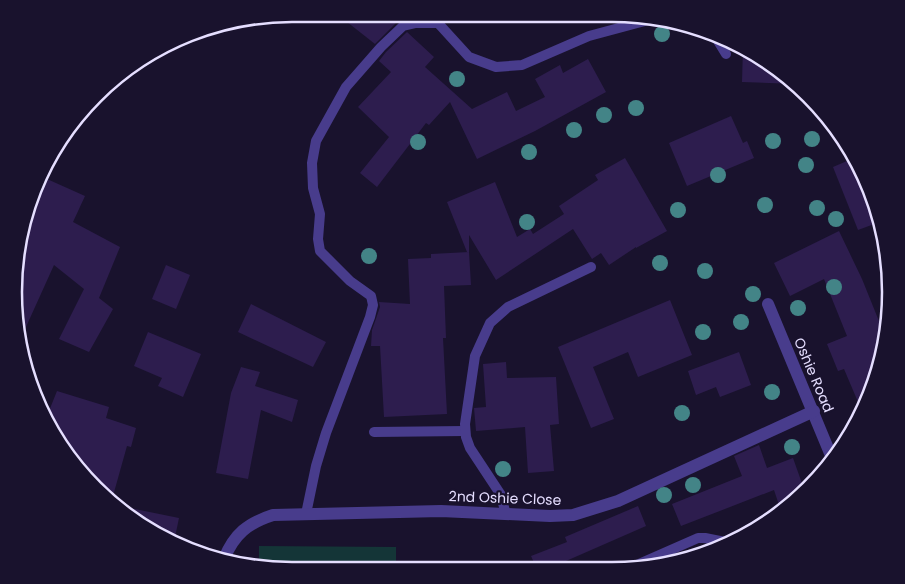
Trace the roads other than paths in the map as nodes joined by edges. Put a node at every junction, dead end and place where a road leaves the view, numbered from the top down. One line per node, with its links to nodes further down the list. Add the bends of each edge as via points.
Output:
1 (635, 24): 10 (lane, via 589,36 522,65 496,67 469,57 438,23 410,24 403,26 381,47 346,87 316,140 312,163 313,188 320,214 318,239 320,251 350,281 371,296 373,305 326,433)
2 (720, 45): 3 (lane)
3 (726, 54)
4 (591, 267): 8 (lane, via 508,307 490,323 475,356)
5 (768, 304): 6 (street, Oshie Road)
6 (814, 411): 9 (street, Oshie Road); 11 (street, 2nd Oshie Close, via 594,510 550,516)
7 (374, 432): 8 (lane)
8 (465, 432): 11 (lane, via 470,448 502,495)
9 (830, 452)
10 (306, 514): 11 (street, 2nd Oshie Close, via 441,511); 13 (street, 2nd Oshie Close, via 273,515 256,521 240,533)
11 (506, 515)
12 (717, 540): 14 (lane, via 698,538)
13 (226, 553)
14 (652, 558)

